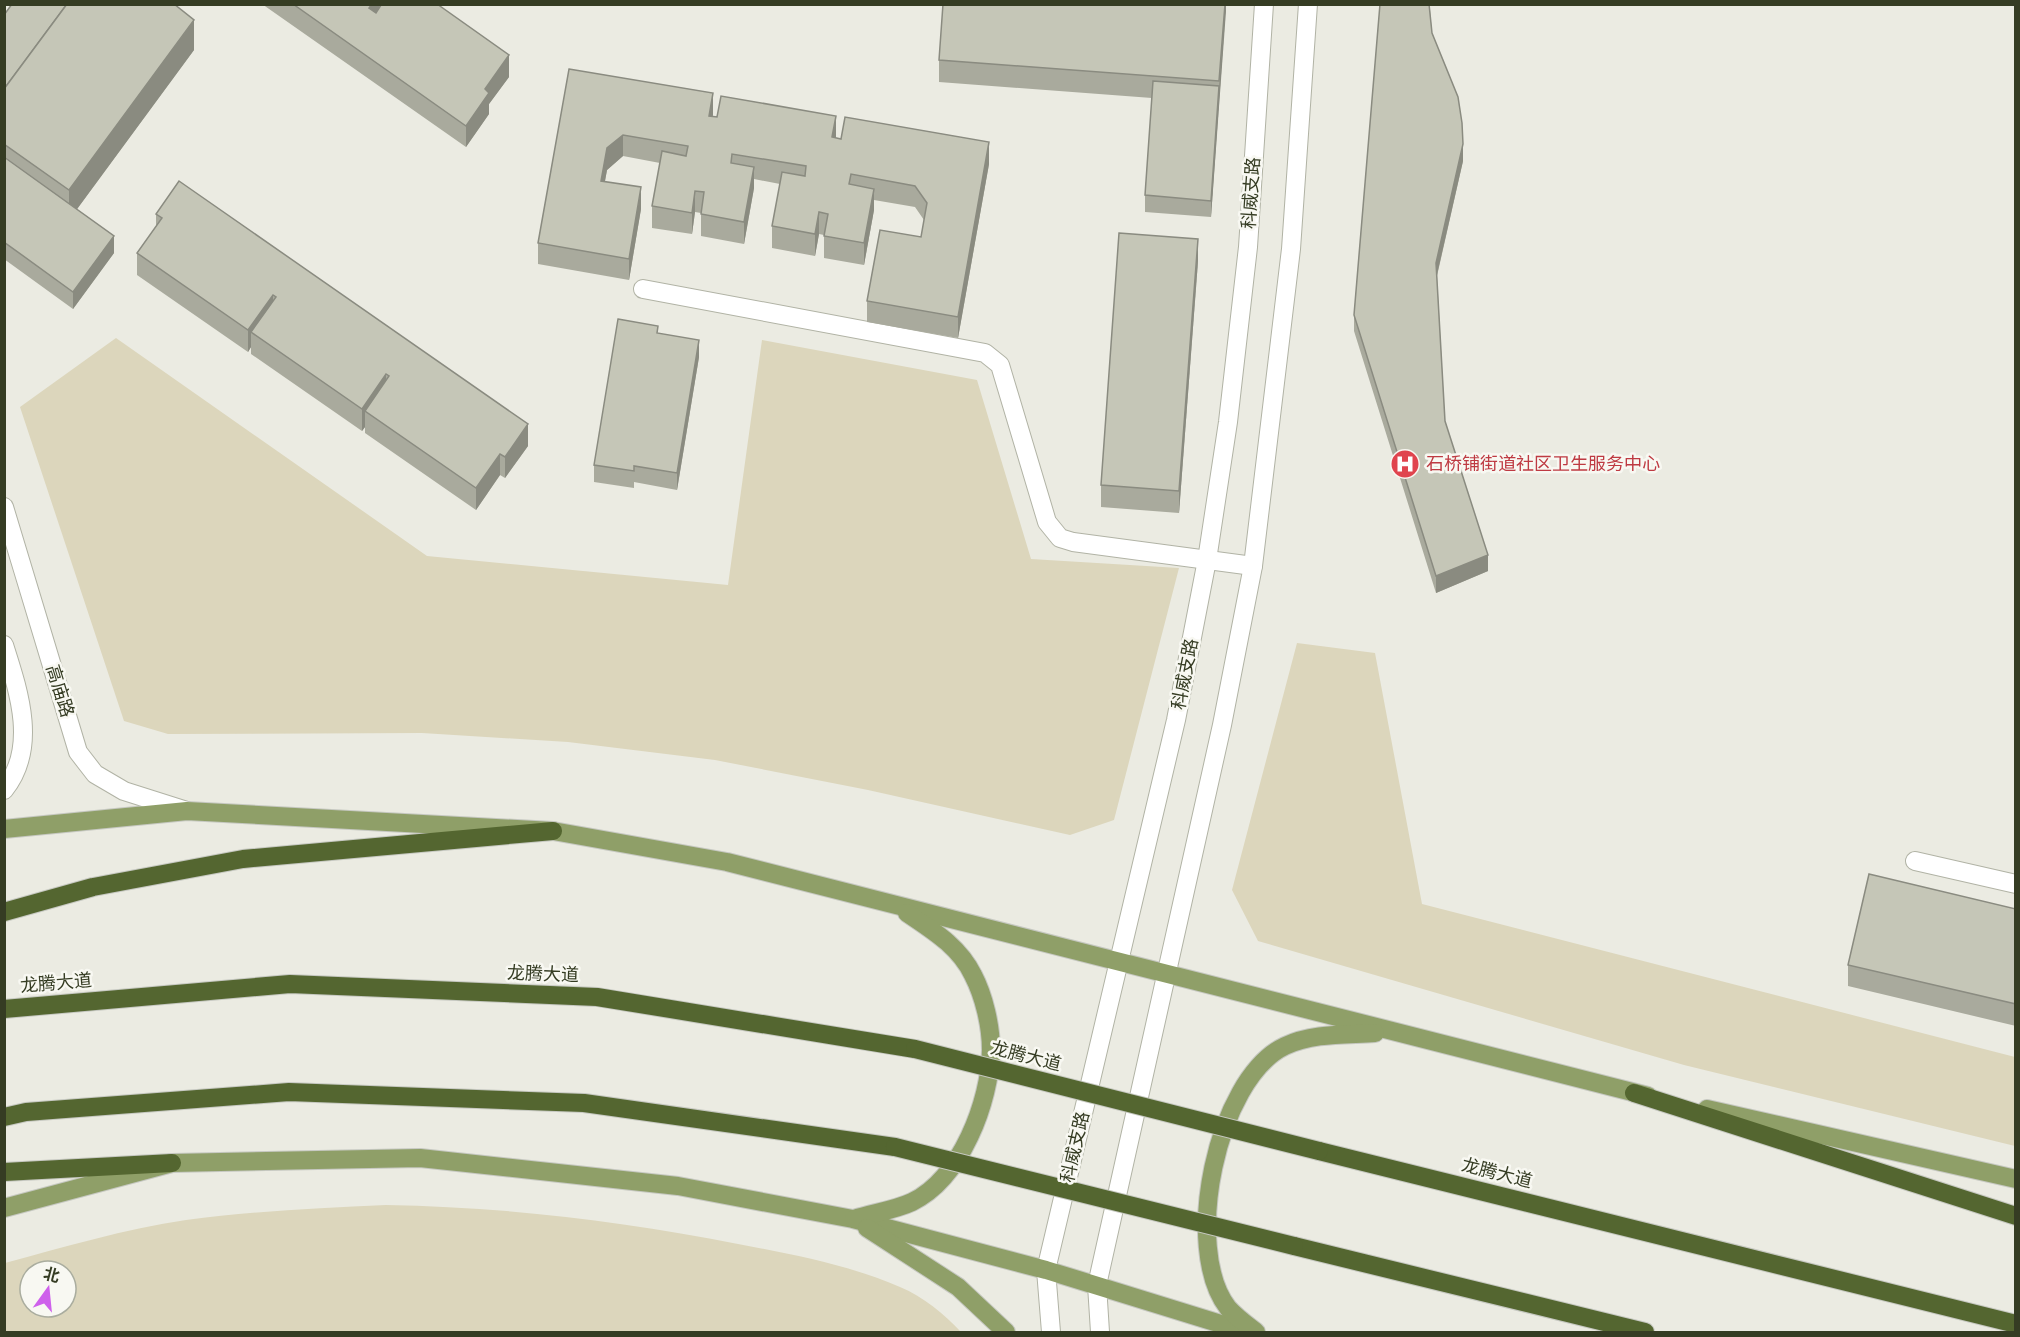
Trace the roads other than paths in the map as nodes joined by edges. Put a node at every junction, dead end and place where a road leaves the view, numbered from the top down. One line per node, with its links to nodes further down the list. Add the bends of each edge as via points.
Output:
1 (1264, 4): 5 (street, 科威支路, via 1248,247)
2 (1308, 4): 6 (street, via 1291,249)
3 (643, 289): 5 (street, via 985,353 1000,365 1047,522 1060,538)
4 (4, 507): 9 (street, 高庙路, via 78,752 95,774 124,791)
5 (1207, 560): 6 (street); 16 (street, 科威支路, via 1176,720)
6 (1253, 566): 17 (street)
7 (4, 645): 8 (street, via 20,696 24,740 20,766)
8 (4, 790)
9 (187, 811): 10 (main road); 11 (main road)
10 (4, 829)
11 (552, 831): 14 (main road, via 727,862); 15 (highway, via 243,859 93,886)
12 (1915, 861): 13 (street)
13 (2016, 884)
14 (897, 906): 16 (main road); 27 (main road, via 950,943 973,974 986,1012 991,1050 984,1095 969,1138 948,1174 912,1202)
15 (4, 912)
16 (1118, 962): 17 (main road); 28 (street, 科威支路)
17 (1168, 973): 19 (main road); 29 (street)
18 (4, 1009): 30 (highway, 龙腾大道, bridge, via 290,984 597,997 915,1049)
19 (1392, 1032): 20 (main road); 35 (main road, via 1315,1036 1284,1047 1261,1065 1237,1098 1220,1138 1211,1178 1209,1252 1228,1307)
20 (1635, 1093): 24 (main road); 26 (highway)
21 (4, 1117): 36 (highway, bridge, via 289,1092 584,1103 895,1147)
22 (172, 1163): 23 (highway); 25 (main road); 27 (main road, via 420,1158 678,1186)
23 (4, 1172)
24 (2016, 1179)
25 (4, 1208)
26 (2016, 1216)
27 (853, 1219): 28 (main road); 31 (main road, via 958,1287)
28 (1046, 1270): 29 (main road); 32 (street, 科威支路)
29 (1097, 1285): 33 (street); 34 (main road)
30 (2016, 1324)
31 (1006, 1332)
32 (1051, 1332)
33 (1100, 1332)
34 (1247, 1332)
35 (1256, 1332)
36 (1645, 1332)

